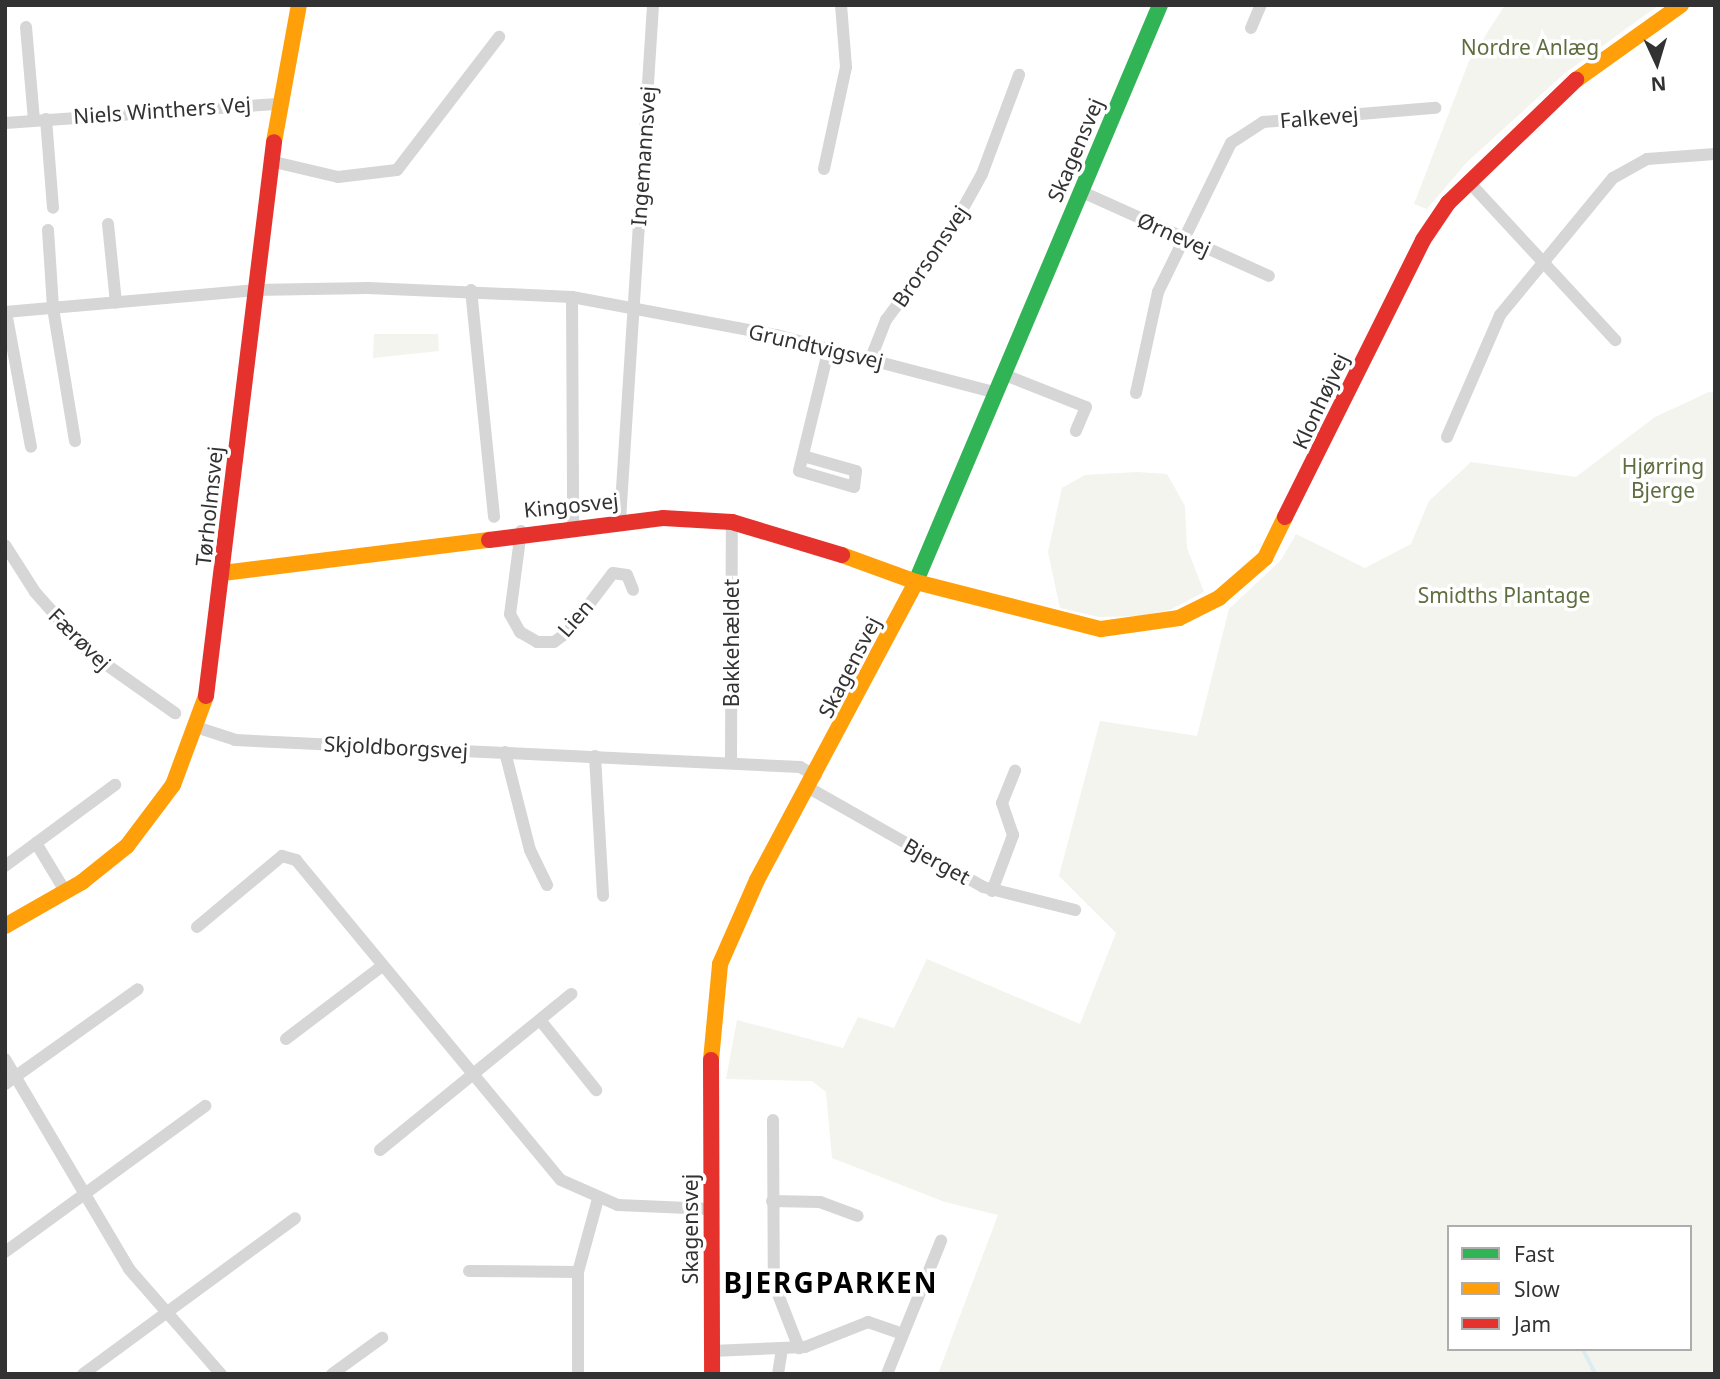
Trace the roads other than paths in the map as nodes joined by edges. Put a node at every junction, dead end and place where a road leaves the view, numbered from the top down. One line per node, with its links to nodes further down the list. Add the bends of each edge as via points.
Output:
1 (299, 5): 11 (street, Tørholmsvej)
2 (653, 5): 30 (street, Ingemannsvej)
3 (841, 5): 17 (street, via 846,67)
4 (1160, 5): 19 (street, Skagensvej)
5 (1261, 5): 8 (street)
6 (1681, 5): 18 (street, Klonhøjvej, via 1572,83)
7 (26, 27): 13 (street, Niels Winthers Vej)
8 (1251, 28)
9 (499, 37): 16 (street, via 397,170 338,177)
10 (1019, 75): 35 (street, Brorsonsvej, via 982,174 946,239 886,320)
11 (278, 104): 13 (street, Niels Winthers Vej); 16 (street, Tørholmsvej)
12 (1435, 108): 23 (street, Falkevej, via 1264,122 1243,132 1222,154)
13 (40, 119): 14 (street, Niels Winthers Vej); 20 (street, Niels Winthers Vej)
14 (5, 122)
15 (1715, 154): 24 (street, via 1628,166)
16 (270, 161): 26 (street, Tørholmsvej)
17 (824, 169)
18 (1468, 181): 24 (street); 51 (street, Klonhøjvej, via 1423,240 1284,528 1265,558 1219,598 1144,627 1101,629)
19 (1080, 191): 23 (street, Ørnevej); 36 (street, Skagensvej)
20 (53, 208)
21 (108, 224): 29 (street)
22 (48, 230): 31 (street)
23 (1183, 237): 25 (street, Ørnevej); 38 (street, Falkevej, via 1149,316)
24 (1542, 261): 33 (street); 40 (street, via 1500,314)
25 (1269, 276)
26 (254, 290): 27 (street, Grundtvigsvej); 29 (street, Grundtvigsvej); 50 (street, Tørholmsvej)
27 (471, 290): 28 (street, Grundtvigsvej); 44 (street)
28 (572, 297): 30 (street, Grundtvigsvej); 47 (street)
29 (116, 303): 31 (street, Grundtvigsvej)
30 (633, 307): 34 (street, Grundtvigsvej); 45 (street)
31 (53, 308): 32 (street, Grundtvigsvej); 41 (street)
32 (6, 312): 42 (street)
33 (1615, 340)
34 (829, 348): 35 (street, Grundtvigsvej); 43 (street)
35 (871, 358): 37 (street, Grundtvigsvej)
36 (1004, 375): 37 (street, Skagensvej); 39 (street, via 1086,407)
37 (997, 393): 51 (street, Skagensvej)
38 (1136, 393)
39 (1076, 431)
40 (1447, 437)
41 (75, 441)
42 (30, 447)
43 (803, 457)
44 (494, 517)
45 (620, 520): 46 (street, Kingosvej); 47 (street, Kingosvej)
46 (732, 522): 51 (street, Kingosvej); 57 (street, Bakkehældet)
47 (573, 525): 48 (street, Kingosvej)
48 (521, 531): 50 (street, Kingosvej); 52 (street, Lien, via 510,614 520,632 537,642 554,642 568,632 613,573 627,575)
49 (5, 545): 53 (street, Færøvej, via 35,592 87,651)
50 (223, 573): 54 (street, Tørholmsvej)
51 (916, 582): 59 (street, Skagensvej)
52 (633, 590)
53 (175, 713)
54 (199, 727): 55 (street, Skjoldborgsvej, via 235,740); 64 (street, Tørholmsvej, via 173,785 141,831)
55 (505, 752): 56 (street, Skjoldborgsvej); 63 (street, via 530,850)
56 (594, 756): 57 (street, Skjoldborgsvej); 66 (street)
57 (731, 763): 59 (street, Skjoldborgsvej, via 800,766)
58 (1015, 771): 65 (street, via 1002,803 1013,835)
59 (813, 782): 65 (street, Bjerget); 85 (street, Skagensvej, via 720,964 711,1035)
60 (115, 785): 61 (street)
61 (36, 843): 62 (street); 64 (street)
62 (5, 866)
63 (547, 885)
64 (65, 891): 68 (street, Tørholmsvej)
65 (992, 891): 67 (street, Bjerget)
66 (603, 896)
67 (1075, 910)
68 (5, 926)
69 (197, 927): 70 (street, via 282,856 296,860)
70 (381, 967): 74 (street); 76 (street)
71 (138, 989): 77 (street)
72 (571, 994): 73 (street)
73 (540, 1020): 76 (street); 78 (street)
74 (286, 1039)
75 (5, 1059): 77 (street)
76 (471, 1076): 81 (street); 83 (street, via 538,1160)
77 (10, 1081): 82 (street)
78 (596, 1090)
79 (205, 1106): 82 (street)
80 (772, 1120): 84 (street)
81 (380, 1150)
82 (82, 1196): 89 (street); 92 (street, via 130,1269)
83 (598, 1199): 85 (street, via 648,1209); 91 (street)
84 (772, 1201): 86 (street, via 820,1202); 95 (street, via 774,1284)
85 (711, 1209): 97 (street, Skagensvej)
86 (858, 1216)
87 (295, 1218): 92 (street)
88 (942, 1241): 93 (street)
89 (5, 1252)
90 (469, 1271): 91 (street)
91 (578, 1272): 101 (street)
92 (166, 1310): 98 (street); 99 (street)
93 (902, 1335): 95 (street, via 868,1322); 104 (street)
94 (382, 1338): 100 (street)
95 (799, 1349): 96 (street)
96 (782, 1350): 97 (street); 103 (street)
97 (712, 1351): 102 (street, Skagensvej)
98 (83, 1374)
99 (221, 1374)
100 (332, 1374)
101 (578, 1374)
102 (712, 1374)
103 (778, 1374)
104 (887, 1374)

